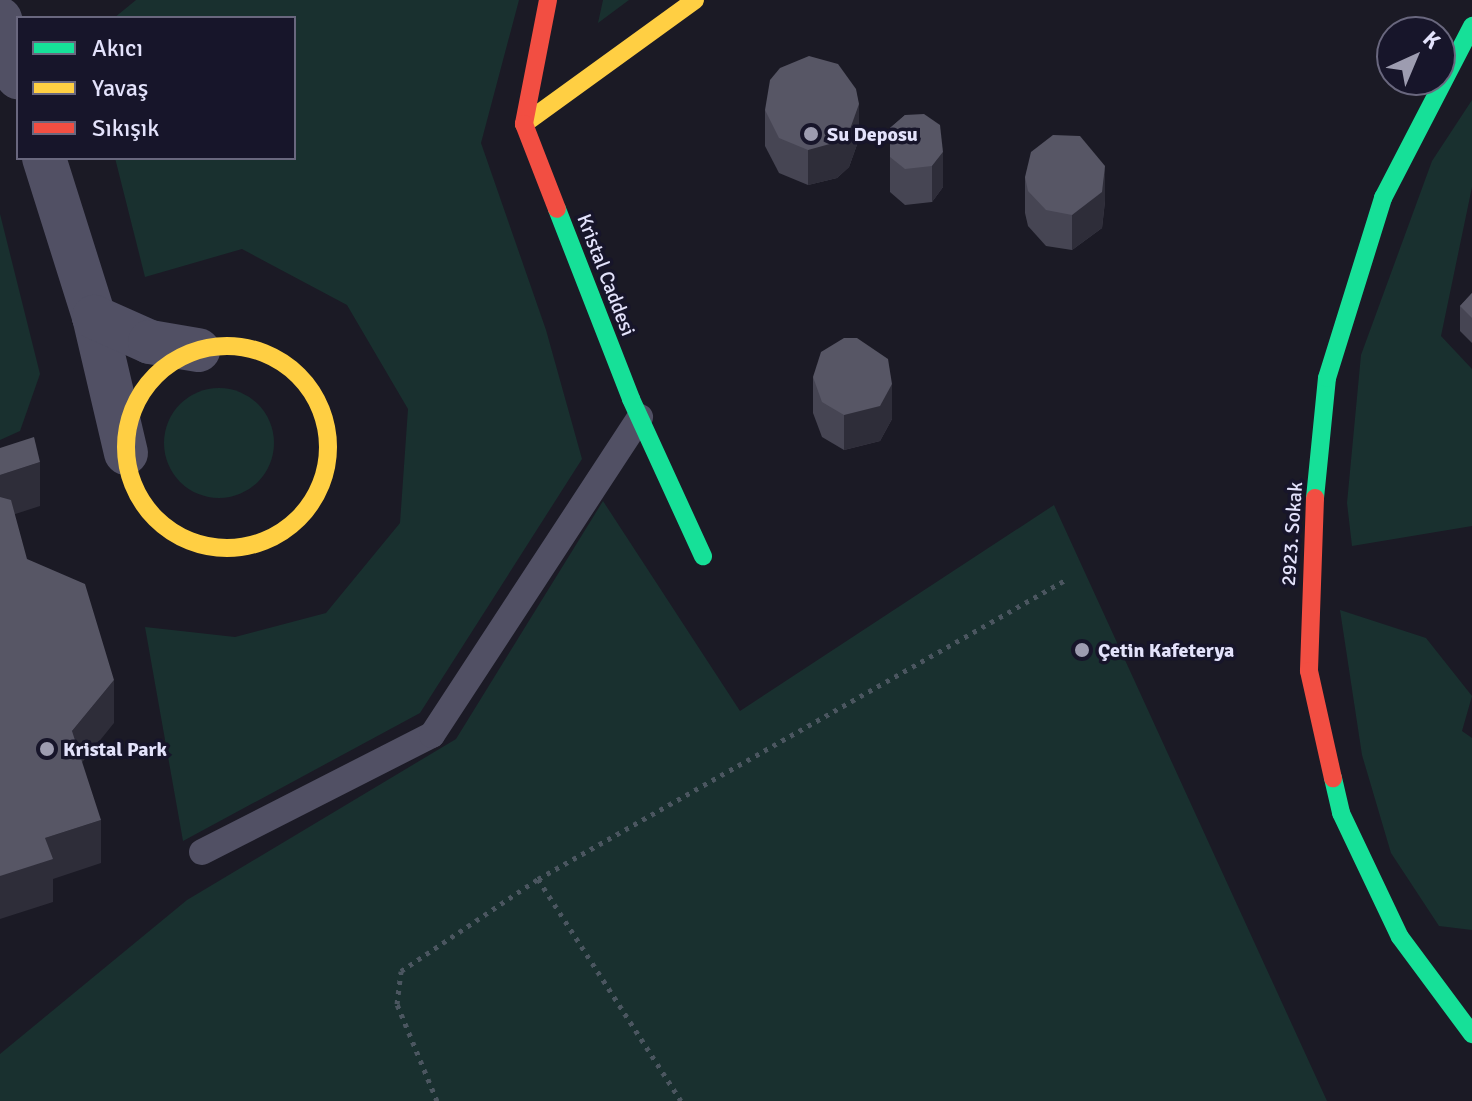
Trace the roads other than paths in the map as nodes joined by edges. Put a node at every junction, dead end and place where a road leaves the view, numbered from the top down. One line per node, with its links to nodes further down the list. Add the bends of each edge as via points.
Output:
1 (548, 0): 6 (street)
2 (695, 0): 6 (street)
3 (0, 19): 5 (street)
4 (1472, 26): 14 (street, 2923. Sokak, via 1383,198 1327,378 1310,547 1309,671 1341,813 1400,937)
5 (16, 71)
6 (524, 124): 10 (street, Kristal Caddesi)
7 (45, 160): 8 (street)
8 (94, 317): 9 (street, via 150,342); 11 (street)
9 (198, 350): 11 (street, via 170,363 144,388 129,419); 11 (street, via 229,345 260,352 289,366 310,389 324,418 328,449 323,480 308,508 283,532 261,541 216,548 182,538 153,517 134,488)
10 (640, 417): 12 (street, Kristal Caddesi); 13 (lane, via 432,735)
11 (126, 453)
12 (703, 556)
13 (202, 852)
14 (1472, 1034)

